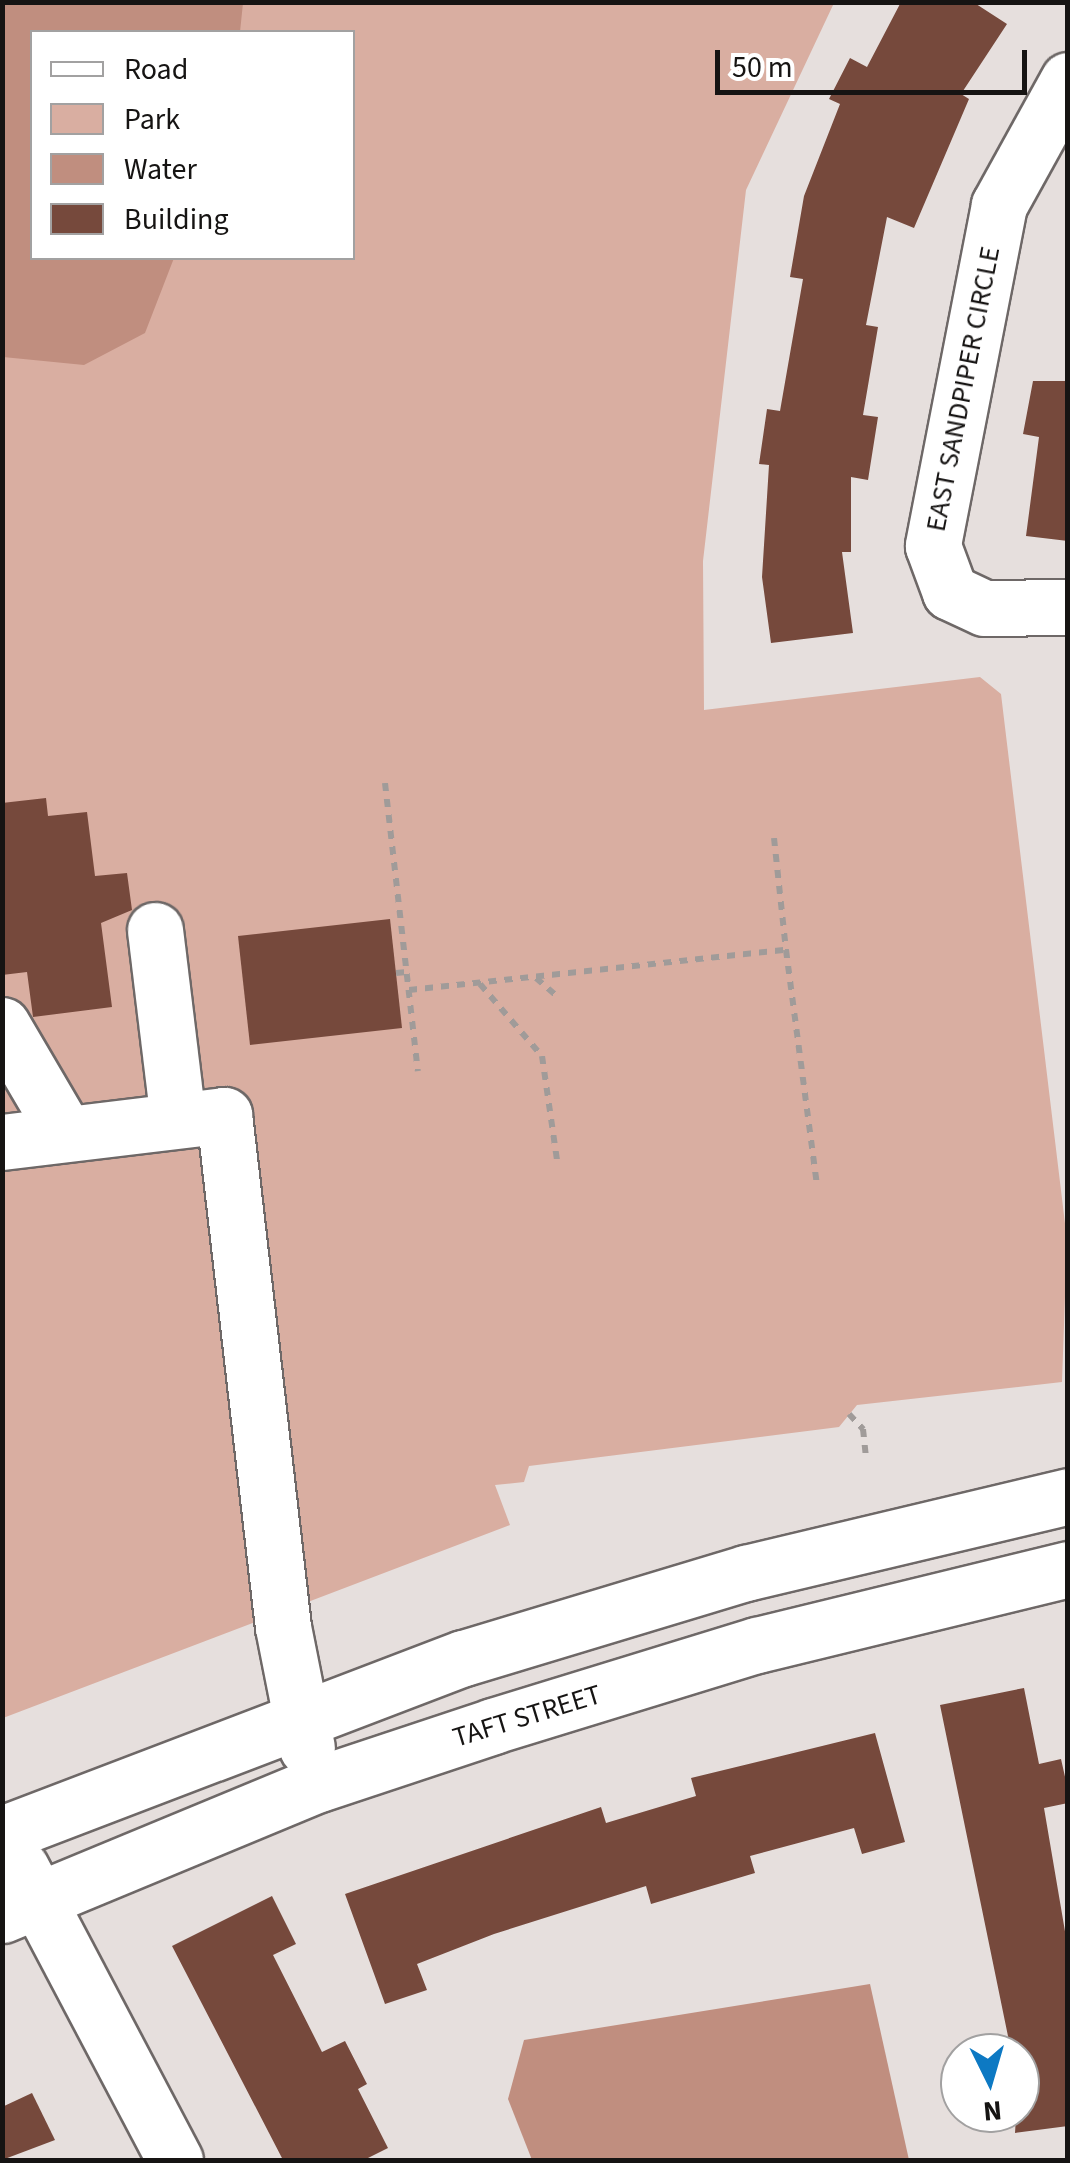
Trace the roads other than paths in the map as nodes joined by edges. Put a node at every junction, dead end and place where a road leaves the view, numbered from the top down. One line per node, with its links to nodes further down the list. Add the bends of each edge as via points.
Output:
1 (1068, 80): 2 (street, EAST SANDPIPER CIRCLE, via 999,205 933,546 950,592 985,608)
2 (1068, 608)
3 (155, 930): 5 (street)
4 (2, 1024): 6 (street)
5 (178, 1120): 6 (street); 10 (street, via 224,1115)
6 (66, 1134): 7 (street)
7 (2, 1142)
8 (1068, 1496): 10 (street, via 746,1573)
9 (1068, 1569): 11 (street, TAFT STREET, via 757,1645)
10 (295, 1716): 11 (street); 12 (street)
11 (319, 1784): 13 (street, TAFT STREET)
12 (2, 1834): 13 (street)
13 (20, 1907): 14 (street)
14 (176, 2160)

